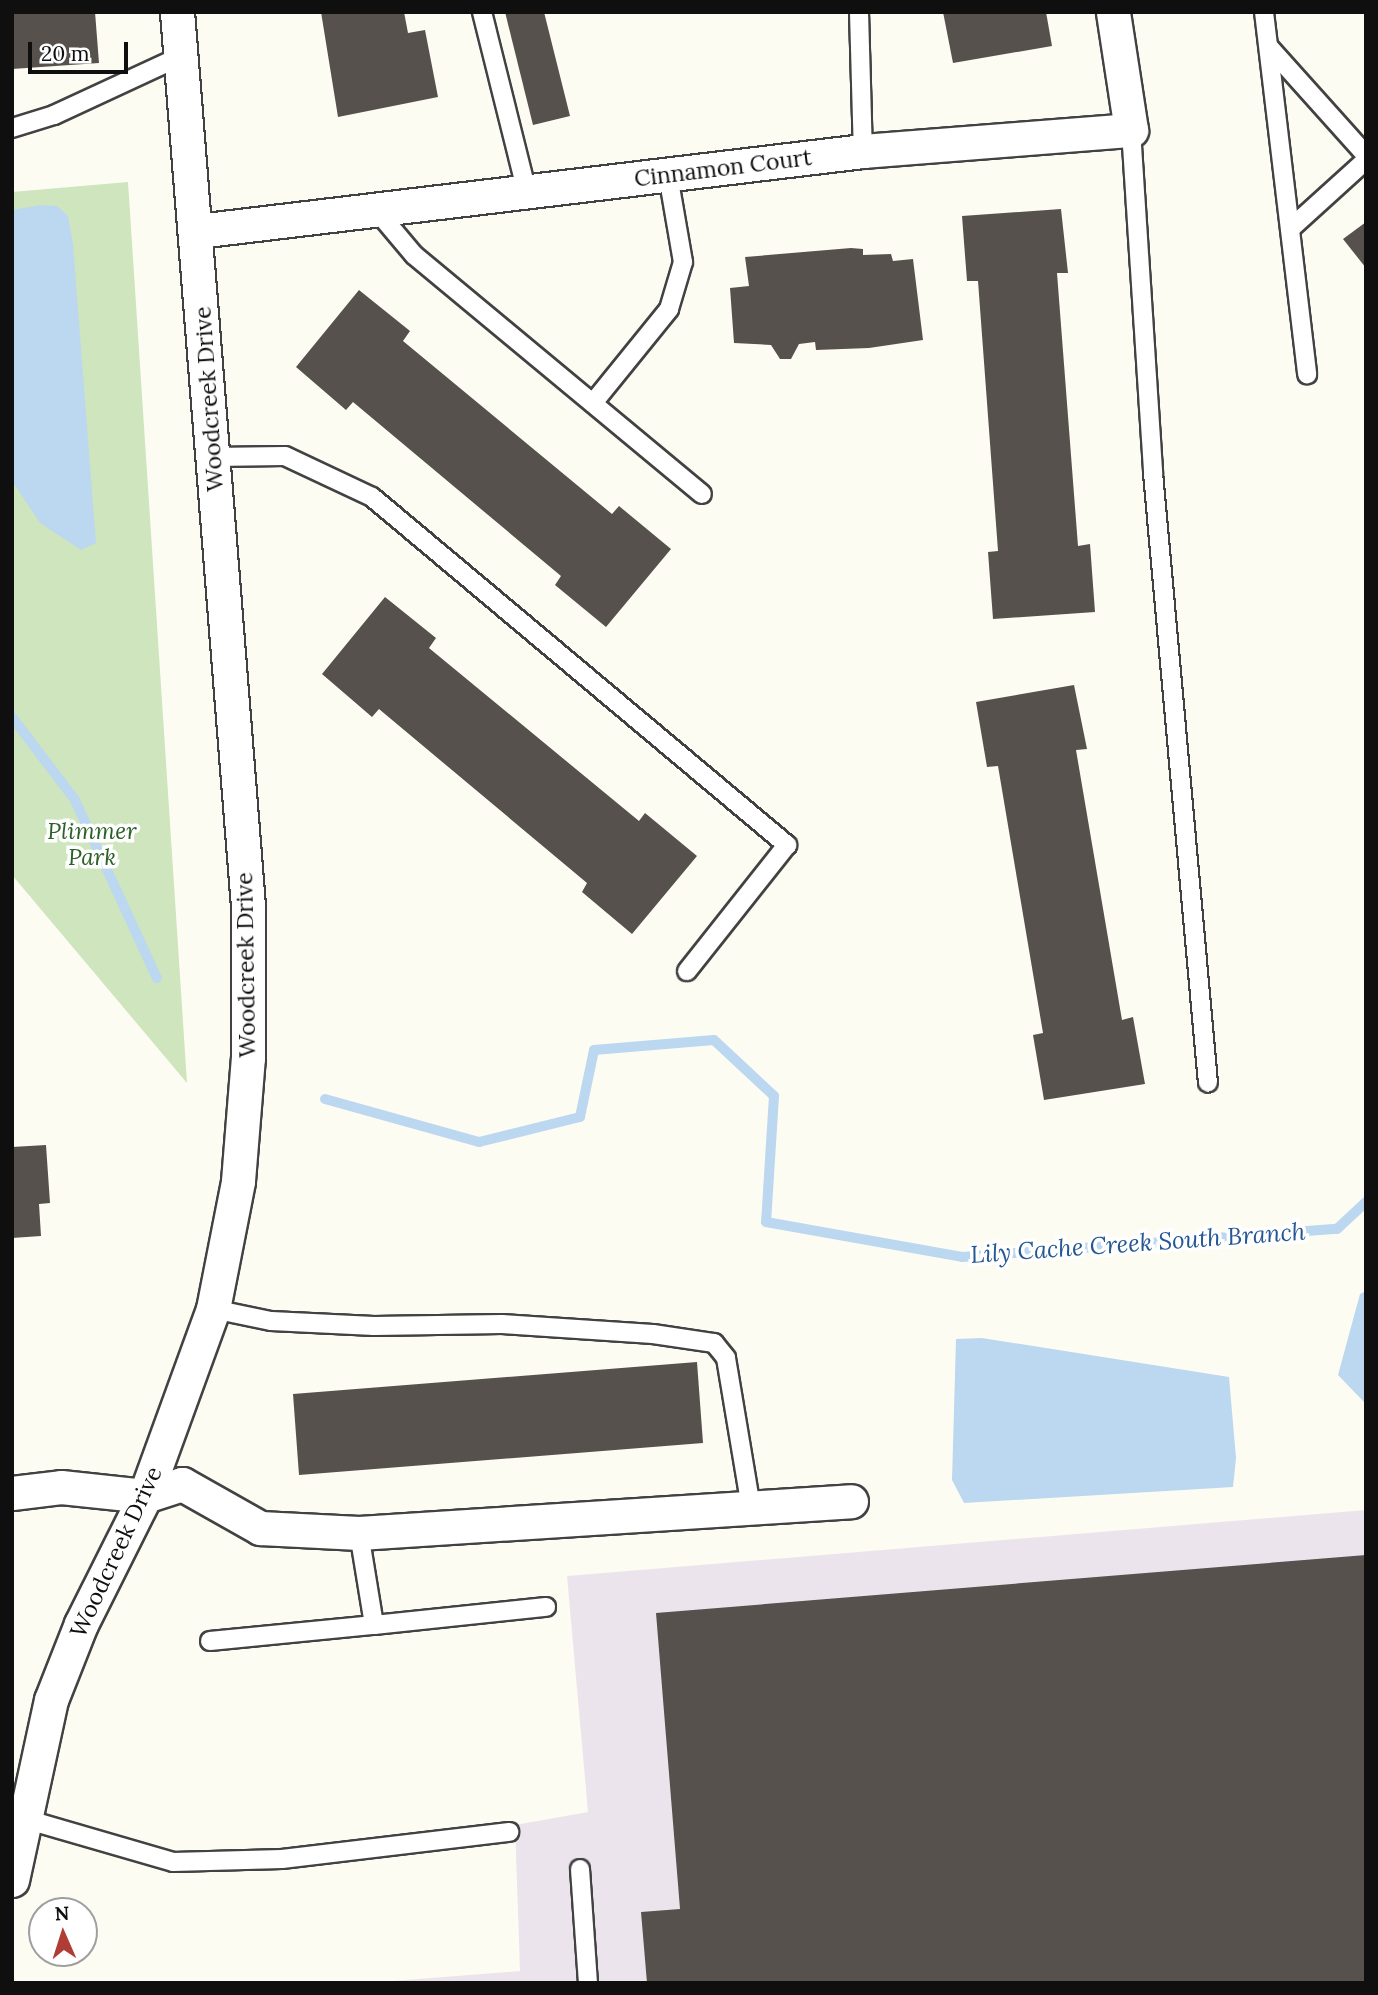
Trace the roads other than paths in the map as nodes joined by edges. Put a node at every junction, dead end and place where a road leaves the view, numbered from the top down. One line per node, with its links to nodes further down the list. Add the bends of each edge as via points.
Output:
1 (177, 12): 7 (street, Woodcreek Drive)
2 (482, 12): 13 (lane)
3 (859, 12): 10 (lane)
4 (1113, 12): 9 (street)
5 (1264, 12): 6 (lane)
6 (1269, 47): 11 (lane); 15 (lane)
7 (181, 56): 8 (lane, via 54,115); 16 (street, Woodcreek Drive)
8 (12, 128)
9 (1131, 130): 10 (street, Cinnamon Court); 22 (lane, via 1153,473)
10 (863, 151): 12 (street, Cinnamon Court)
11 (1366, 158): 15 (lane)
12 (668, 175): 13 (street, Cinnamon Court); 18 (lane, via 683,262 670,309)
13 (527, 192): 14 (street, Cinnamon Court)
14 (377, 211): 16 (street, Cinnamon Court); 18 (lane, via 414,255)
15 (1290, 229): 17 (lane)
16 (198, 231): 19 (street, Woodcreek Drive)
17 (1307, 374)
18 (593, 403): 20 (lane)
19 (212, 457): 21 (lane, via 285,456 372,497 787,845); 23 (street, Woodcreek Drive, via 248,906 248,1058 238,1181)
20 (702, 494)
21 (687, 971)
22 (1208, 1083)
23 (213, 1308): 25 (street, Woodcreek Drive); 27 (lane, via 271,1321 374,1326 502,1324 715,1343 726,1358)
24 (12, 1493): 25 (street, via 61,1487)
25 (145, 1496): 28 (street, via 182,1484 260,1528); 32 (street, Woodcreek Drive, via 81,1624)
26 (851, 1501): 27 (street)
27 (751, 1507): 28 (street)
28 (359, 1533): 30 (lane)
29 (546, 1607): 30 (lane)
30 (374, 1625): 31 (lane)
31 (210, 1642)
32 (23, 1785): 33 (street, Woodcreek Drive)
33 (25, 1819): 34 (lane, via 173,1863 282,1859); 36 (street, Woodcreek Drive)
34 (509, 1832)
35 (580, 1869): 37 (lane)
36 (12, 1880)
37 (588, 1983)

